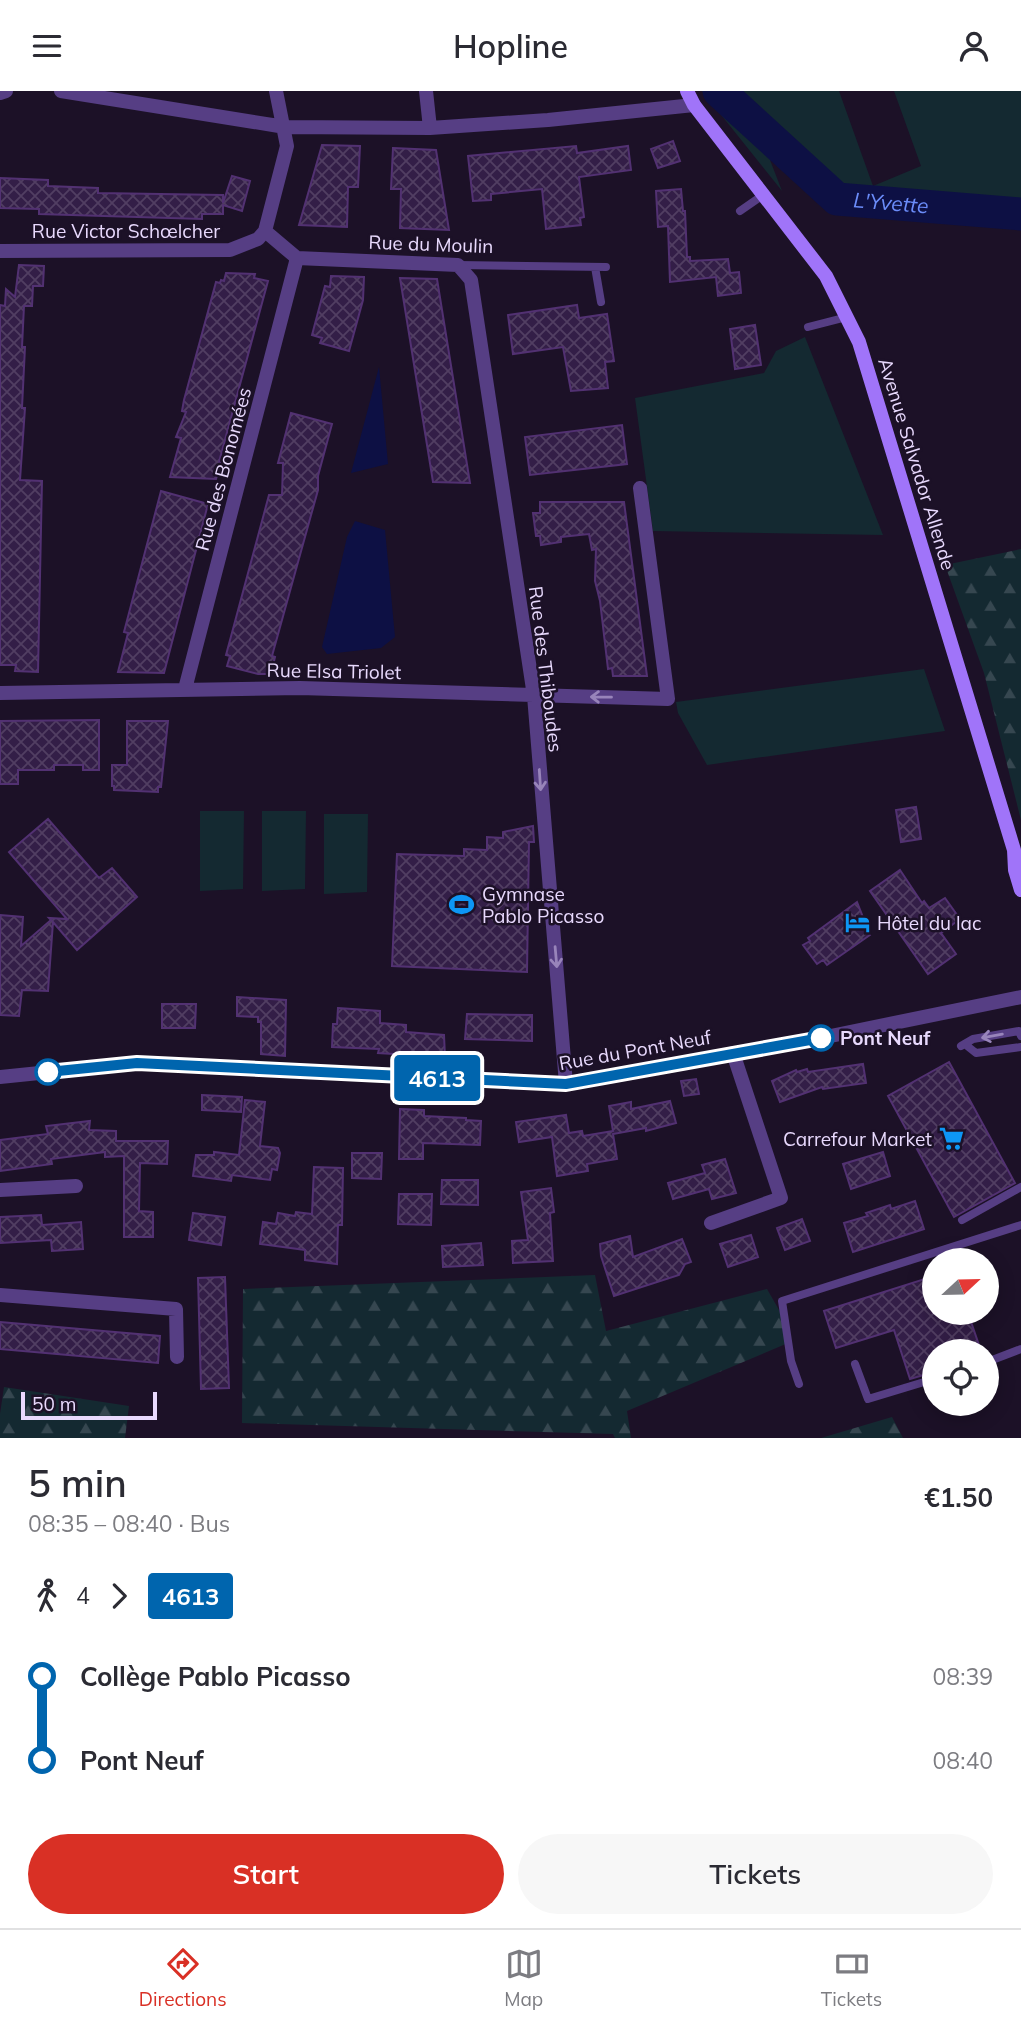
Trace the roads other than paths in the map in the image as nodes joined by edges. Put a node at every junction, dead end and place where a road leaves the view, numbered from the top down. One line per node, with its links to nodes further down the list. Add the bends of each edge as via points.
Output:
1 (6, 91): 6 (street)
2 (61, 91): 8 (street)
3 (275, 91): 8 (street)
4 (426, 91): 9 (street)
5 (687, 91): 7 (main road, Avenue Salvador Allende)
6 (0, 93)
7 (694, 105): 9 (street); 10 (main road, Avenue Salvador Allende)
8 (285, 127): 9 (street); 12 (street, via 288,146)
9 (430, 128)
10 (763, 195): 11 (lane); 19 (main road, Avenue Salvador Allende, via 826,276)
11 (740, 211)
12 (265, 231): 13 (street, Rue Victor Schœlcher, via 258,239 230,250); 14 (street)
13 (0, 251)
14 (297, 258): 15 (street, Rue du Moulin); 22 (street, Rue des Bonomées)
15 (458, 265): 16 (lane, Rue du Moulin); 24 (street, Rue des Thiboudes, via 471,281)
16 (595, 267): 17 (lane, Rue du Moulin); 18 (lane)
17 (606, 267)
18 (601, 302)
19 (847, 317): 20 (lane); 25 (main road, Avenue Salvador Allende, via 859,342)
20 (808, 327)
21 (640, 488): 24 (street, Rue Elsa Triolet, one-way to 24, via 668,699)
22 (185, 689): 23 (street, Rue Elsa Triolet); 24 (street, Rue Elsa Triolet)
23 (0, 693)
24 (534, 696): 32 (street, Rue des Thiboudes, one-way to 32)
25 (1018, 855): 26 (main road, Avenue Salvador Allende)
26 (1021, 890)
27 (1021, 997): 30 (street, Rue du Pont Neuf)
28 (1021, 1036): 29 (lane, one-way to 29, via 1019,1031 964,1045 976,1053)
29 (1021, 1047)
30 (733, 1053): 32 (street, Rue du Pont Neuf); 37 (street, via 781,1198)
31 (0, 1077): 32 (street, Rue du Pont Neuf, via 137,1063)
32 (566, 1084)
33 (76, 1186): 35 (street)
34 (1021, 1187): 36 (lane)
35 (0, 1190)
36 (962, 1220)
37 (710, 1223)
38 (1021, 1225): 45 (lane, via 782,1301)
39 (0, 1295): 41 (street, via 176,1309)
40 (1021, 1349): 42 (lane)
41 (177, 1356)
42 (999, 1357)
43 (855, 1364): 44 (lane, via 868,1399)
44 (922, 1383)
45 (799, 1384)

